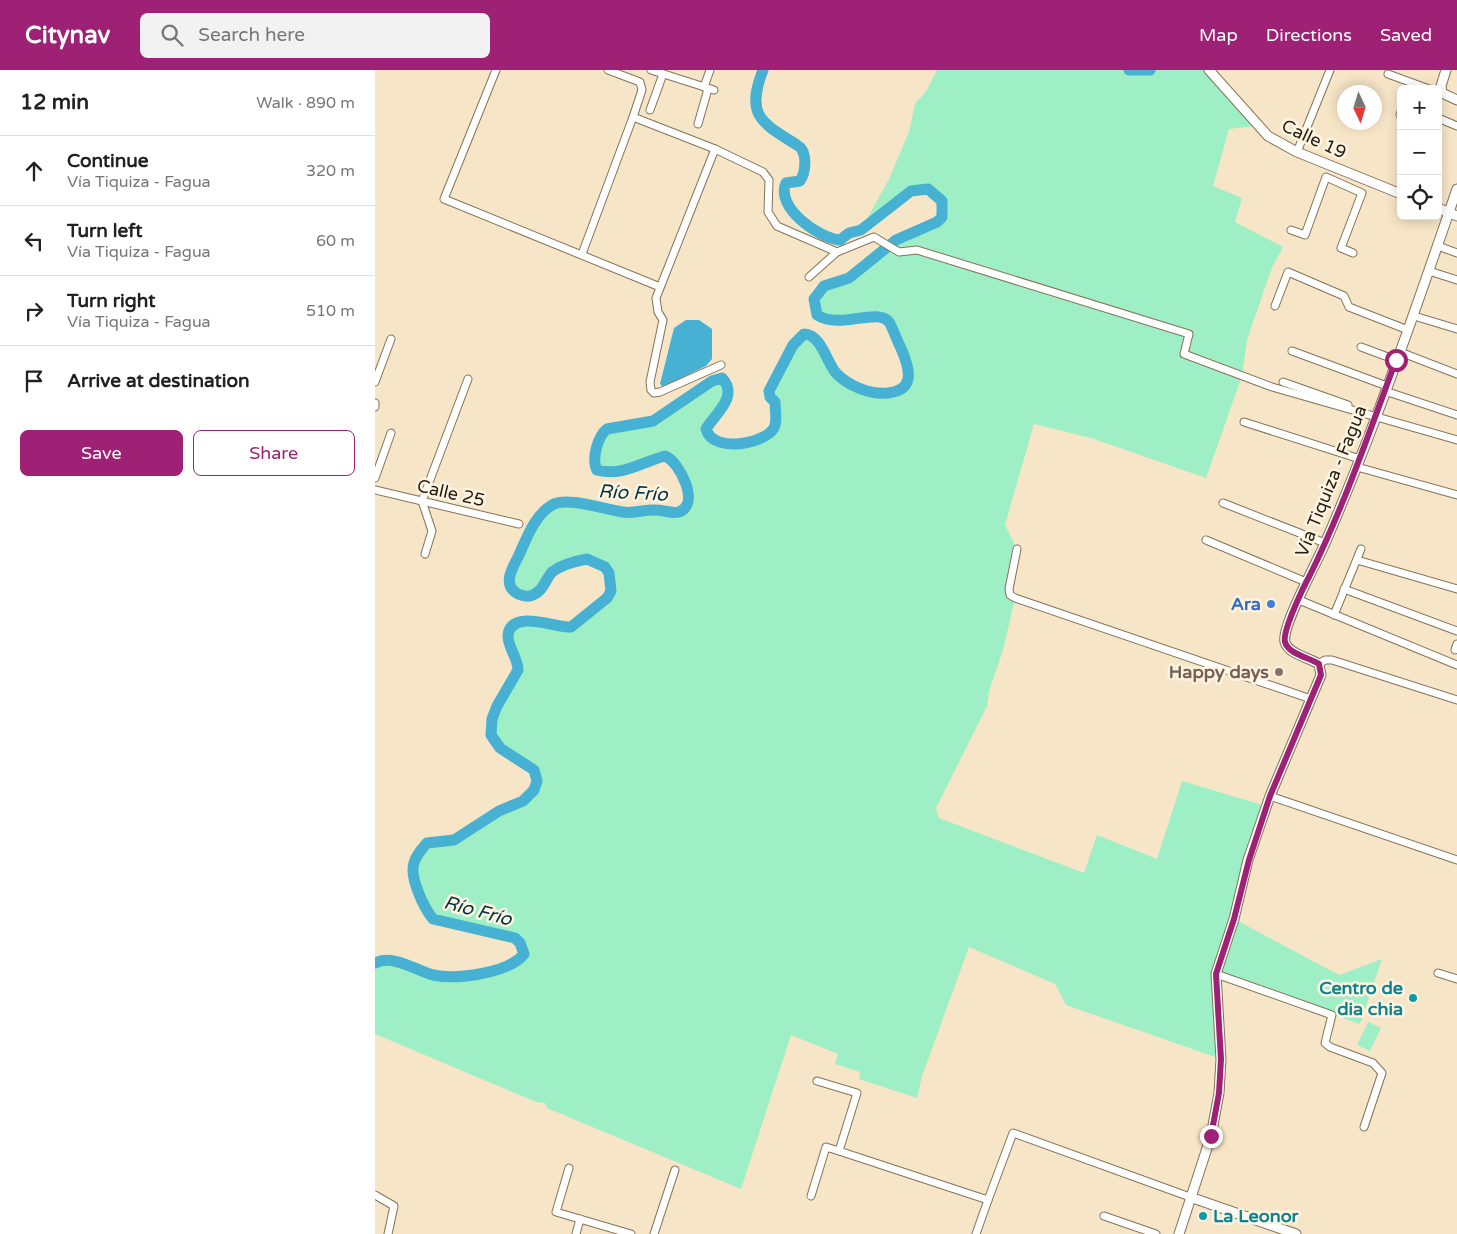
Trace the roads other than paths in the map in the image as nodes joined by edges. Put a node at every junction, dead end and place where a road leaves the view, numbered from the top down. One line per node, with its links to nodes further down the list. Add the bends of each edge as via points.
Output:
1 (496, 70): 32 (street, via 444,199)
2 (608, 70): 16 (street, via 640,82 642,90)
3 (651, 70): 8 (street)
4 (710, 70): 12 (street)
5 (1209, 70): 21 (street, Calle 19, via 1257,126)
6 (1330, 70): 21 (street)
7 (1446, 70): 11 (street)
8 (661, 72): 12 (street); 15 (street)
9 (1387, 74): 10 (street)
10 (1410, 85)
11 (1441, 85)
12 (709, 89): 18 (street)
13 (1442, 94): 14 (street)
14 (1457, 100)
15 (649, 110)
16 (633, 117): 20 (street); 32 (street)
17 (1442, 120): 19 (street)
18 (698, 124)
19 (1457, 126)
20 (715, 149): 29 (street, via 763,172 769,180 768,212 777,226); 36 (street)
21 (1297, 152): 22 (street, Calle 19)
22 (1353, 175): 23 (street); 25 (street, Calle 19)
23 (1347, 187): 27 (street, via 1326,177 1305,235); 30 (street, via 1362,193 1341,248)
24 (1457, 189): 26 (street, Vía Tiquiza - Fagua)
25 (1397, 192)
26 (1453, 214): 28 (street, Vía Tiquiza - Fagua)
27 (1291, 230)
28 (1438, 246): 31 (street); 33 (street, Vía Tiquiza - Fagua)
29 (837, 252): 34 (street); 52 (street, via 874,237 899,252 917,250 1189,334 1184,354 1272,386)
30 (1353, 253)
31 (1457, 253)
32 (583, 254): 36 (street)
33 (1429, 271): 35 (street); 38 (street, Vía Tiquiza - Fagua)
34 (809, 277)
35 (1457, 280)
36 (660, 287): 45 (street, via 656,298 663,320 651,390 660,392)
37 (1275, 306): 39 (street, via 1288,272 1344,296 1349,306)
38 (1414, 316): 39 (street, Vía Tiquiza - Fagua); 40 (street)
39 (1408, 330): 44 (street, Vía Tiquiza - Fagua)
40 (1457, 330)
41 (391, 339): 48 (street)
42 (1361, 347): 44 (street)
43 (1292, 352): 50 (street)
44 (1398, 356): 46 (street); 50 (street, Vía Tiquiza - Fagua)
45 (721, 365)
46 (1457, 374)
47 (468, 379): 60 (street)
48 (375, 382)
49 (1283, 382): 52 (street)
50 (1386, 388): 51 (street); 52 (street, Vía Tiquiza - Fagua)
51 (1457, 414)
52 (1376, 416): 55 (street); 56 (street, Vía Tiquiza - Fagua)
53 (1243, 422): 56 (street)
54 (391, 433): 57 (street)
55 (1457, 440)
56 (1358, 463): 59 (street); 64 (street, Vía Tiquiza - Fagua)
57 (375, 478)
58 (375, 490): 60 (street, Calle 25)
59 (1457, 495)
60 (422, 501): 62 (street, Calle 25); 67 (street, via 432,531)
61 (1223, 503): 64 (street)
62 (519, 524)
63 (1206, 540): 69 (street)
64 (1325, 543): 69 (street, Vía Tiquiza - Fagua)
65 (1017, 549): 77 (street, via 1009,589 1015,598)
66 (1361, 549): 68 (street)
67 (425, 554)
68 (1357, 560): 70 (street); 71 (street)
69 (1306, 582): 72 (street, Vía Tiquiza - Fagua)
70 (1344, 589): 73 (street); 74 (street)
71 (1457, 589)
72 (1299, 600): 73 (street); 75 (street, Vía Tiquiza - Fagua, via 1285,642 1292,650)
73 (1334, 615): 76 (street)
74 (1457, 631)
75 (1319, 664): 77 (street, via 1321,675); 78 (street, via 1332,660)
76 (1457, 665)
77 (1311, 699): 79 (street)
78 (1457, 700)
79 (1270, 796): 80 (street); 82 (street)
80 (1457, 860)
81 (1438, 973): 83 (street)
82 (1216, 974): 85 (street, via 1332,1015 1325,1039 1327,1045 1373,1063 1382,1073); 91 (street, via 1221,1059 1219,1093 1211,1136)
83 (1457, 979)
84 (817, 1081): 86 (street, via 857,1093)
85 (1364, 1127)
86 (839, 1151): 90 (street, via 826,1147); 92 (street)
87 (569, 1168): 94 (street, via 556,1212)
88 (675, 1170): 98 (street)
89 (375, 1195): 95 (street, via 394,1206)
90 (811, 1196)
91 (1190, 1197): 92 (street, via 1013,1133); 101 (street); 102 (street)
92 (988, 1200): 99 (street)
93 (1104, 1216): 100 (street)
94 (580, 1220): 96 (street); 97 (street)
95 (388, 1234)
96 (576, 1234)
97 (631, 1234)
98 (654, 1234)
99 (976, 1234)
100 (1156, 1234)
101 (1179, 1234)
102 (1296, 1234)

